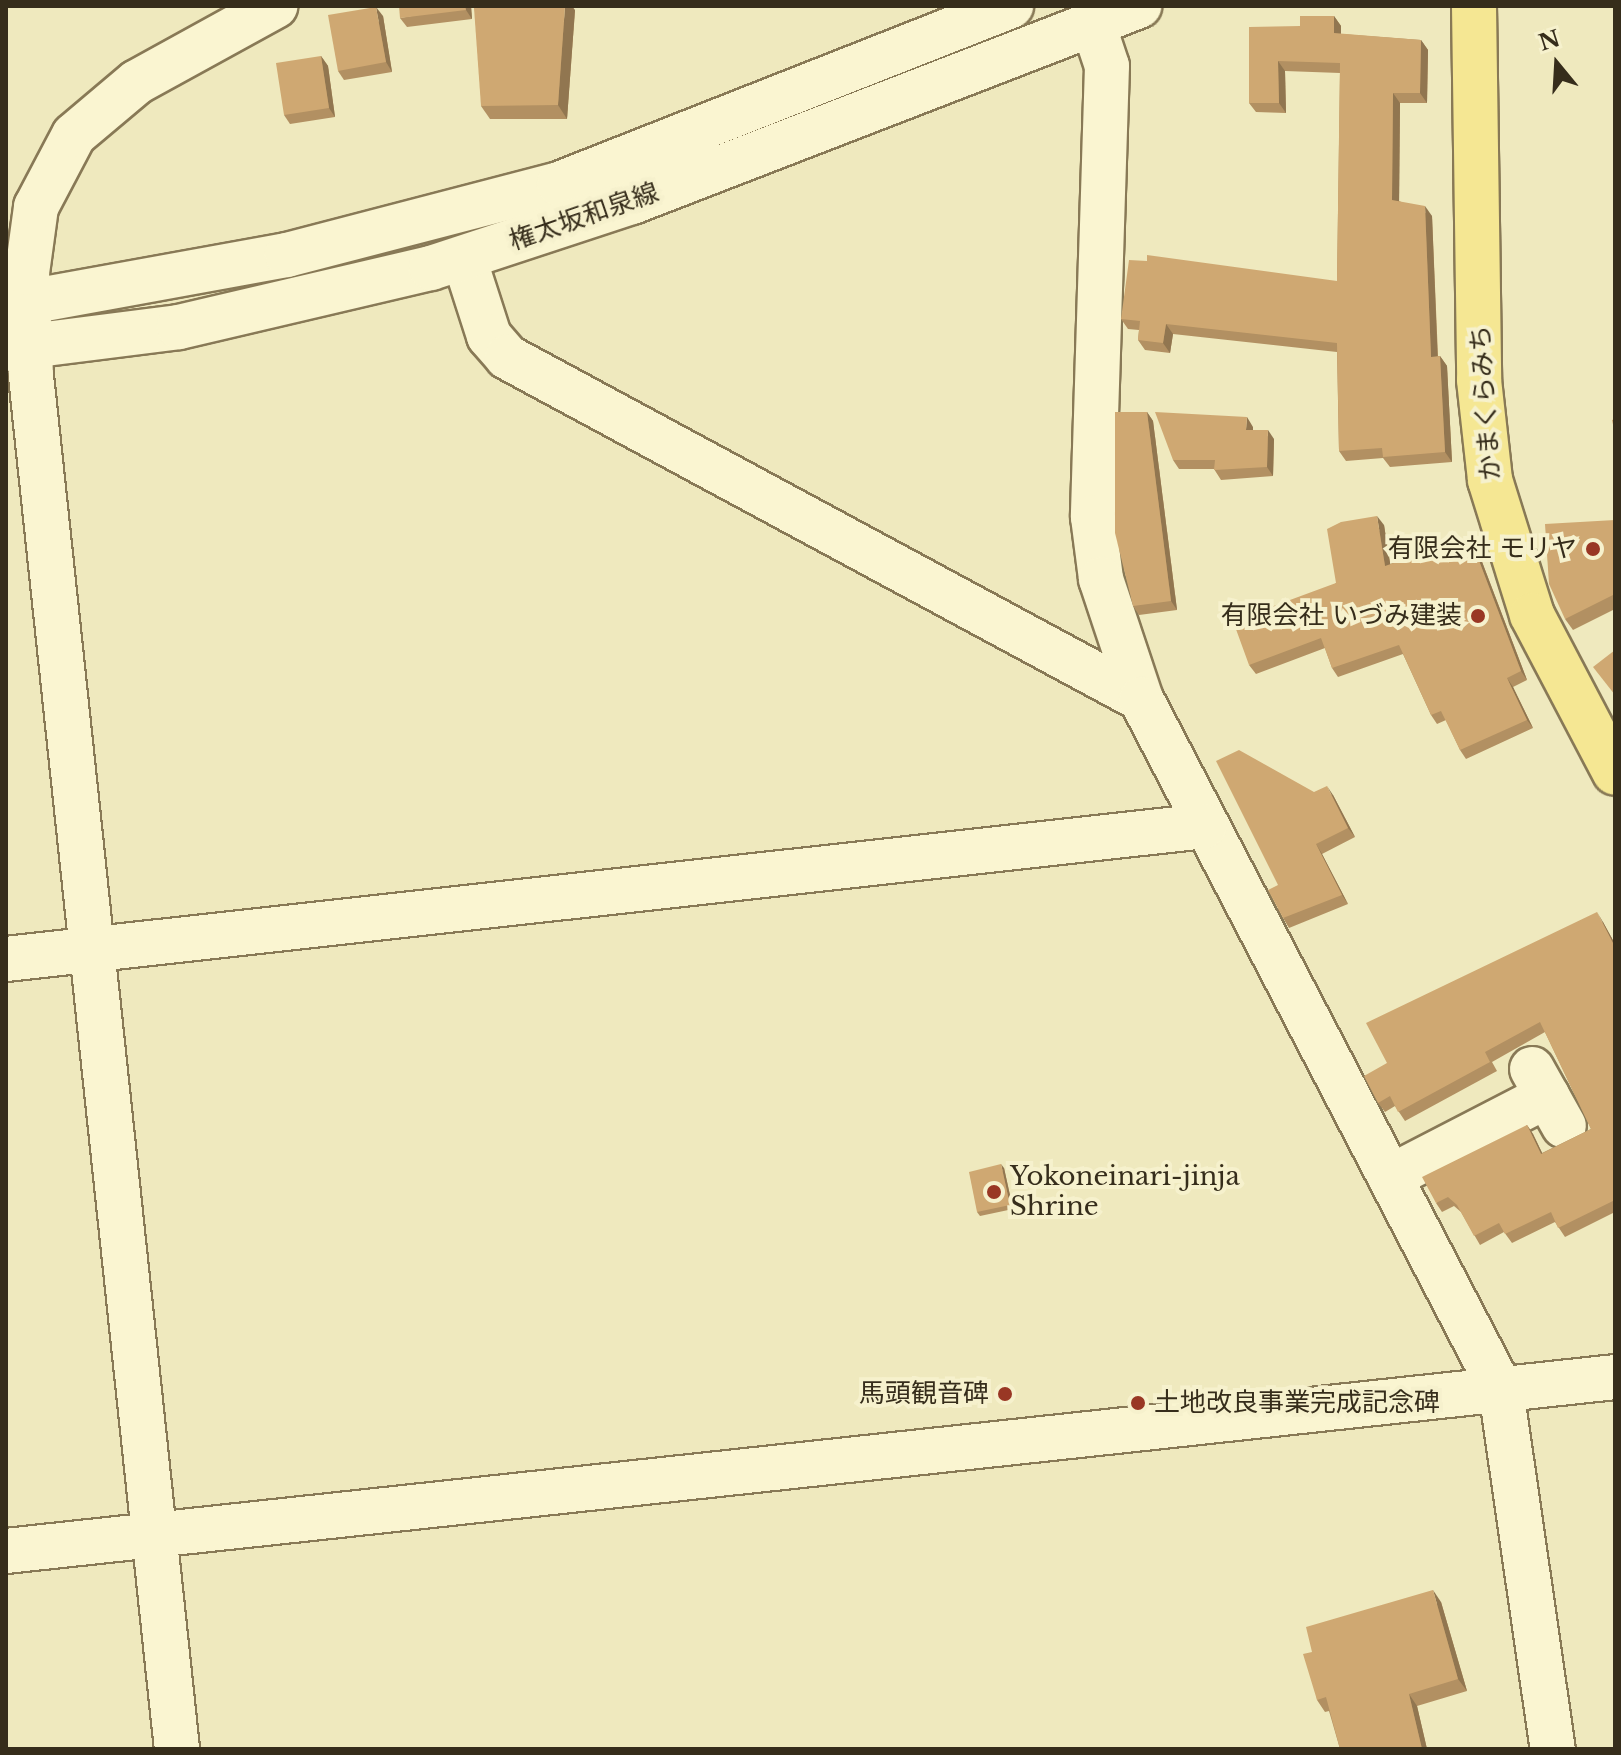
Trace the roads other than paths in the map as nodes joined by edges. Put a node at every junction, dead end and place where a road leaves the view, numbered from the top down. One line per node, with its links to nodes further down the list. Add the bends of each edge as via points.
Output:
1 (1011, 6): 7 (street, 権太坂和泉線, via 559,184 316,248)
2 (1139, 6): 5 (street, 権太坂和泉線)
3 (1474, 6): 10 (main road, かまくらみち, via 1479,380 1493,494 1532,615)
4 (260, 9): 7 (street, via 137,82 74,135 36,207)
5 (1093, 24): 6 (street, 権太坂和泉線, via 632,202); 9 (street, via 1107,66 1093,517 1101,579)
6 (464, 258): 8 (street, 権太坂和泉線, via 179,327); 9 (street, via 489,336 507,357)
7 (17, 305): 8 (street)
8 (18, 347): 12 (street)
9 (1141, 699): 11 (street)
10 (1615, 773)
11 (1205, 826): 12 (street); 15 (street)
12 (93, 949): 13 (street); 18 (street)
13 (6, 959)
14 (1547, 1097): 15 (street)
15 (1390, 1177): 17 (street)
16 (1615, 1377): 17 (street)
17 (1501, 1390): 18 (street); 21 (street)
18 (152, 1535): 19 (street); 20 (street)
19 (6, 1551)
20 (177, 1749)
21 (1553, 1749)

